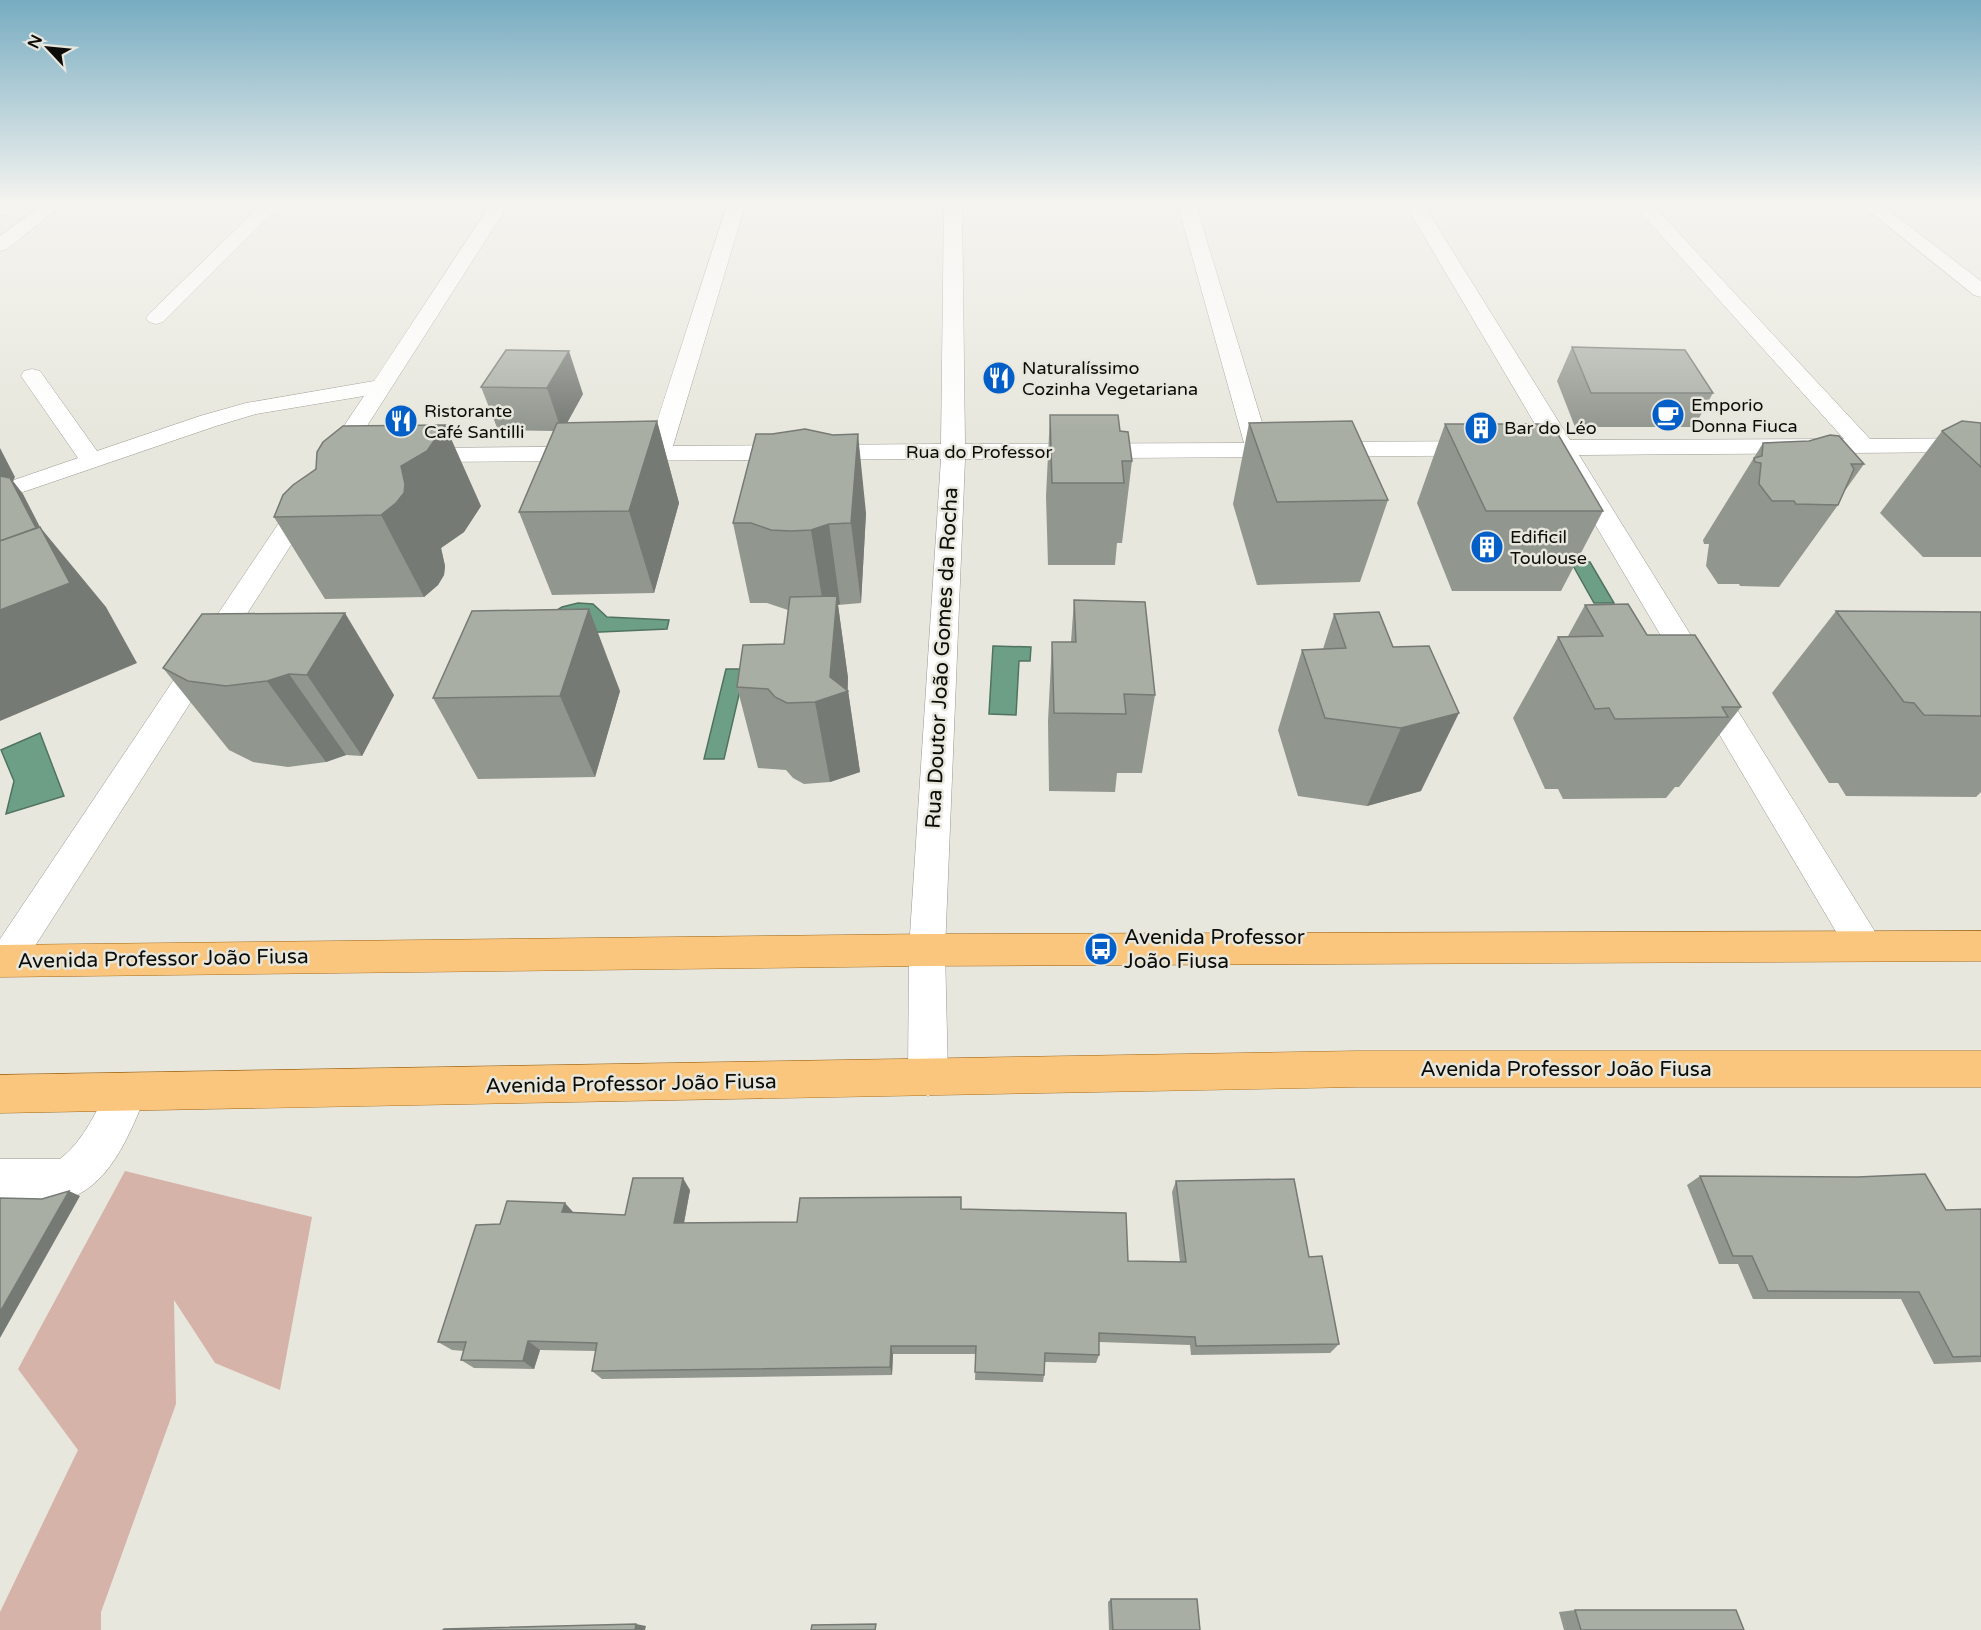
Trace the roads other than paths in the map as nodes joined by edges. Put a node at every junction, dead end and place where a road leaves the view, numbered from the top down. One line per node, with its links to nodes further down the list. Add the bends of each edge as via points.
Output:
1 (197, 278): 10 (street)
2 (452, 278): 12 (street)
3 (713, 278): 18 (street)
4 (953, 278): 17 (street, Rua Doutor João Gomes da Rocha)
5 (1208, 278): 16 (street)
6 (1459, 278): 15 (street)
7 (1710, 278): 13 (street)
8 (1964, 278): 9 (street)
9 (1981, 291)
10 (156, 318)
11 (32, 376): 20 (street)
12 (381, 387): 20 (street, via 254,408); 25 (street, via 350,455)
13 (1864, 446): 14 (street, Rua do Professor); 15 (street, Rua do Professor)
14 (1981, 446)
15 (1561, 448): 16 (street, Rua do Professor); 22 (street)
16 (1258, 450): 17 (street, Rua do Professor)
17 (953, 452): 18 (street, Rua do Professor); 24 (street, Rua Doutor João Gomes da Rocha)
18 (659, 453): 19 (street, Rua do Professor)
19 (397, 455)
20 (93, 461): 21 (street)
21 (23, 485)
22 (1864, 946): 23 (main road, Avenida Professor João Fiusa); 24 (main road, Avenida Professor João Fiusa)
23 (1981, 946)
24 (927, 950): 25 (main road, Avenida Professor João Fiusa); 27 (street, Rua Doutor João Gomes da Rocha)
25 (3, 961)
26 (1981, 1069): 27 (main road, Avenida Professor João Fiusa, via 1357,1070)
27 (928, 1078): 28 (main road, Avenida Professor João Fiusa)
28 (127, 1093): 29 (main road, Avenida Professor João Fiusa); 30 (street, via 87,1164 77,1174 62,1180)
29 (0, 1094)
30 (0, 1180)

